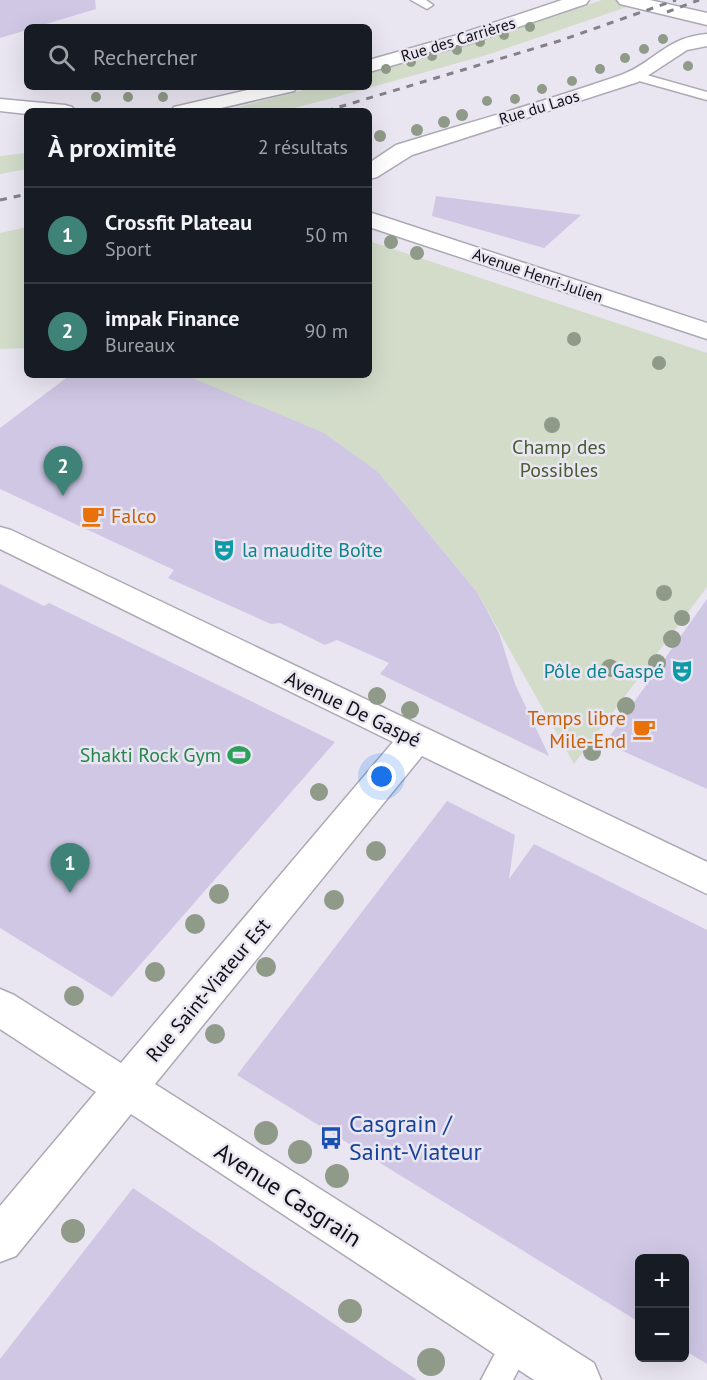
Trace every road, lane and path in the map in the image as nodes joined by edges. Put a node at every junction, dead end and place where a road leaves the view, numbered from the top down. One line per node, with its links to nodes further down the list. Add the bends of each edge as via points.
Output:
1 (531, 0): 5 (street)
2 (579, 0): 5 (street, Rue des Carrières)
3 (626, 0): 7 (street)
4 (666, 0): 6 (street)
5 (555, 9): 9 (street, Rue des Carrières)
6 (707, 10)
7 (707, 19)
8 (707, 40): 10 (street, Rue du Laos, via 680,46)
9 (372, 65)
10 (636, 76): 12 (lane); 16 (street, Rue du Laos, via 405,150)
11 (274, 90): 15 (street)
12 (707, 96)
13 (0, 105): 14 (street)
14 (32, 108)
15 (194, 108)
16 (372, 170)
17 (372, 220): 18 (street, Avenue Henri-Julien)
18 (707, 332)
19 (0, 537): 20 (street, Avenue De Gaspé)
20 (416, 739): 21 (street, Avenue De Gaspé); 23 (street, Rue Saint-Viateur Est)
21 (707, 879)
22 (0, 1008): 23 (street, Avenue Casgrain)
23 (126, 1089): 24 (street, Rue Saint-Viateur Est); 25 (street, Avenue Casgrain)
24 (0, 1240)
25 (518, 1342): 26 (lane); 27 (street, Avenue Casgrain)
26 (496, 1380)
27 (577, 1380)

